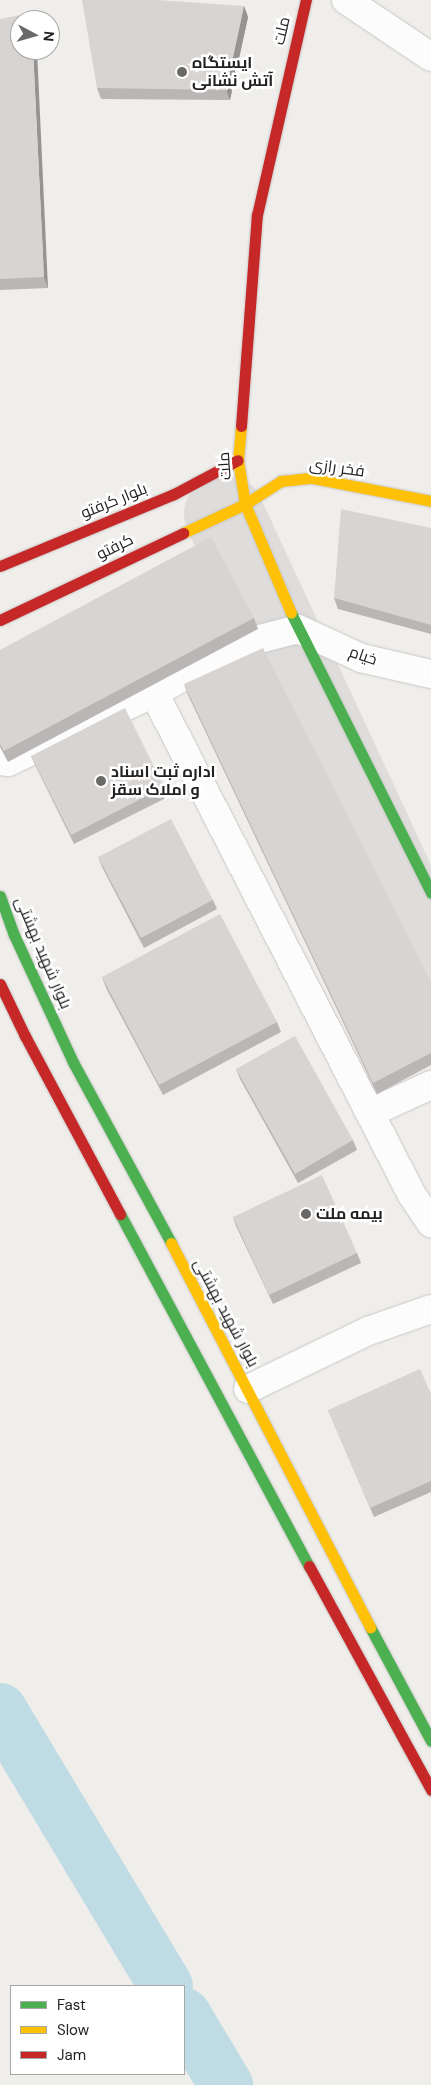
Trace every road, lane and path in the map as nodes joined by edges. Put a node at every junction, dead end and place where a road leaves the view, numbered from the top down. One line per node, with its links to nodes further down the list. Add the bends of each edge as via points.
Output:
1 (306, 0): 4 (main road, ملت, via 257,215)
2 (346, 0): 3 (street)
3 (431, 57)
4 (238, 460): 6 (main road, ملت); 7 (main road, بلوار کرفتو, via 174,494)
5 (431, 501): 6 (main road, فخر رازی, via 312,478 281,481)
6 (245, 504): 8 (main road, کرفتو); 9 (main road, ملت)
7 (0, 566)
8 (0, 620)
9 (298, 629): 10 (street, خیام, via 361,658); 11 (street, via 244,643); 13 (main road, ملت)
10 (431, 674)
11 (154, 693): 12 (street, via 8,762); 17 (street)
12 (0, 762)
13 (431, 893)
14 (0, 896): 20 (main road, بلوار شهید بهشتی, via 14,935 74,1064)
15 (0, 984): 22 (main road)
16 (431, 1085): 17 (street)
17 (370, 1113): 18 (street, via 412,1195)
18 (431, 1223)
19 (431, 1308): 20 (street, via 368,1331)
20 (248, 1390): 21 (main road, بلوار شهید بهشتی)
21 (431, 1741)
22 (431, 1790)

